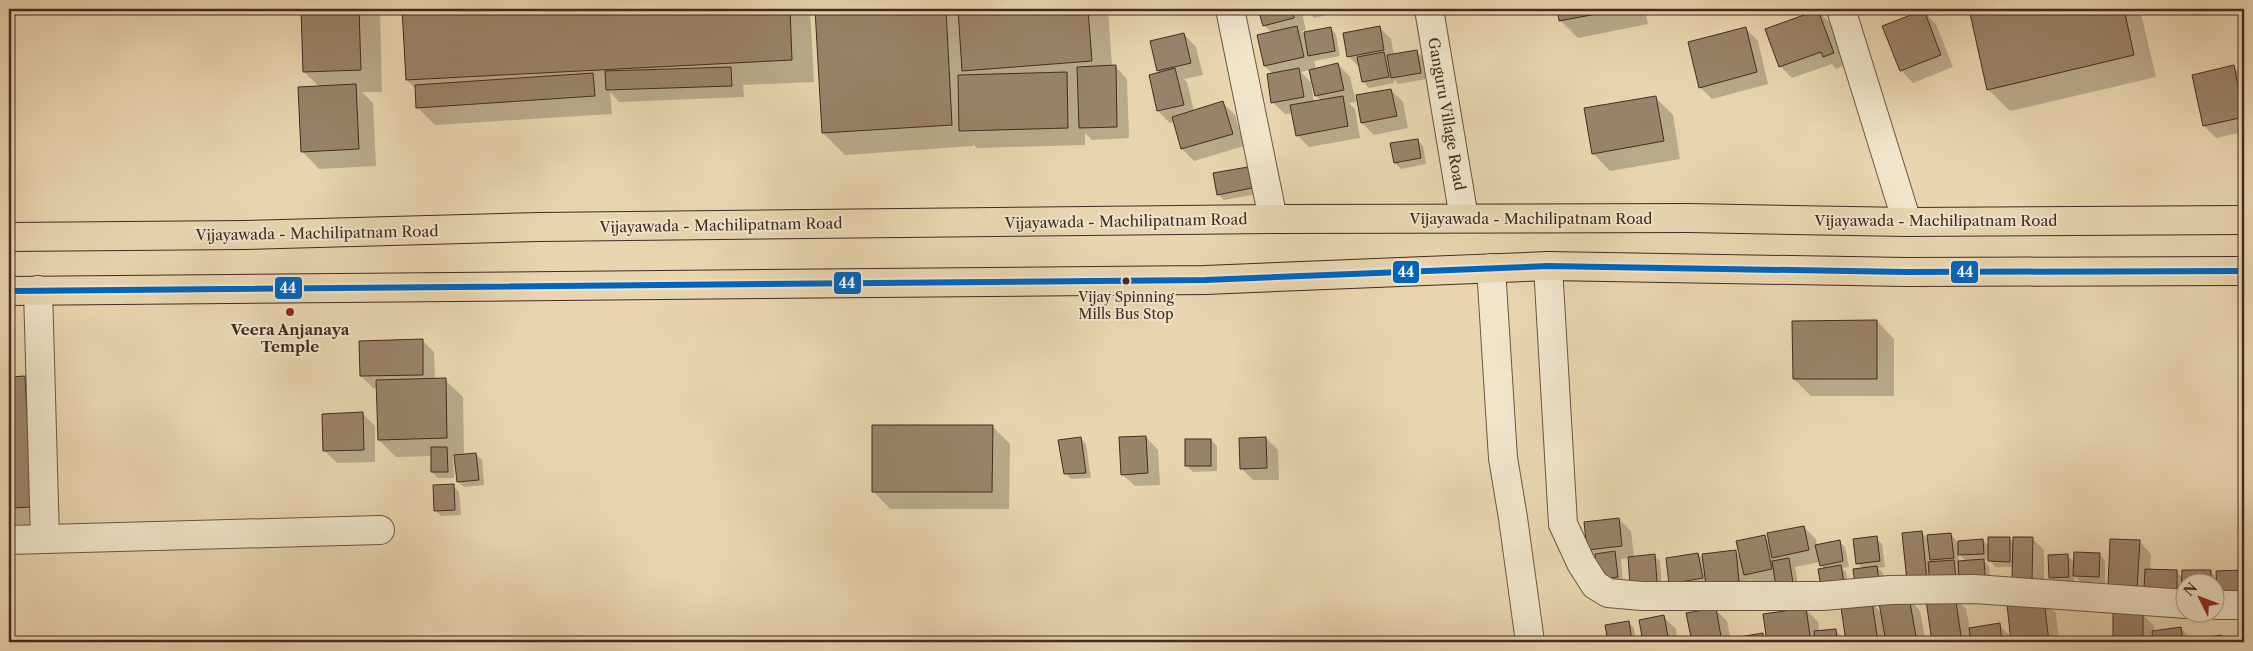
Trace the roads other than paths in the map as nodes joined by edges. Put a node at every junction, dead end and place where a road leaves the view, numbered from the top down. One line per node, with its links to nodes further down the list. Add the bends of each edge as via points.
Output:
1 (1230, 9): 5 (street)
2 (1429, 9): 4 (street, Ganguru Village Road)
3 (1841, 9): 7 (street)
4 (1464, 218): 5 (highway, Vijayawada - Machilipatnam Road); 7 (highway, Vijayawada - Machilipatnam Road)
5 (1273, 219): 8 (highway, Vijayawada - Machilipatnam Road)
6 (2244, 220): 7 (highway, Vijayawada - Machilipatnam Road)
7 (1907, 222)
8 (9, 236)
9 (1548, 266): 10 (highway); 11 (highway, via 1906,272); 17 (street, via 1563,524 1595,585 1608,593 1823,596 1890,590 1975,589)
10 (1491, 268): 12 (highway, via 1206,280); 20 (street, via 1503,458)
11 (2244, 271)
12 (38, 290): 13 (highway); 15 (street)
13 (9, 291)
14 (380, 530): 15 (street)
15 (45, 539): 16 (street)
16 (9, 540)
17 (2176, 603)
18 (2226, 605): 19 (street)
19 (2244, 605)
20 (1530, 642)

